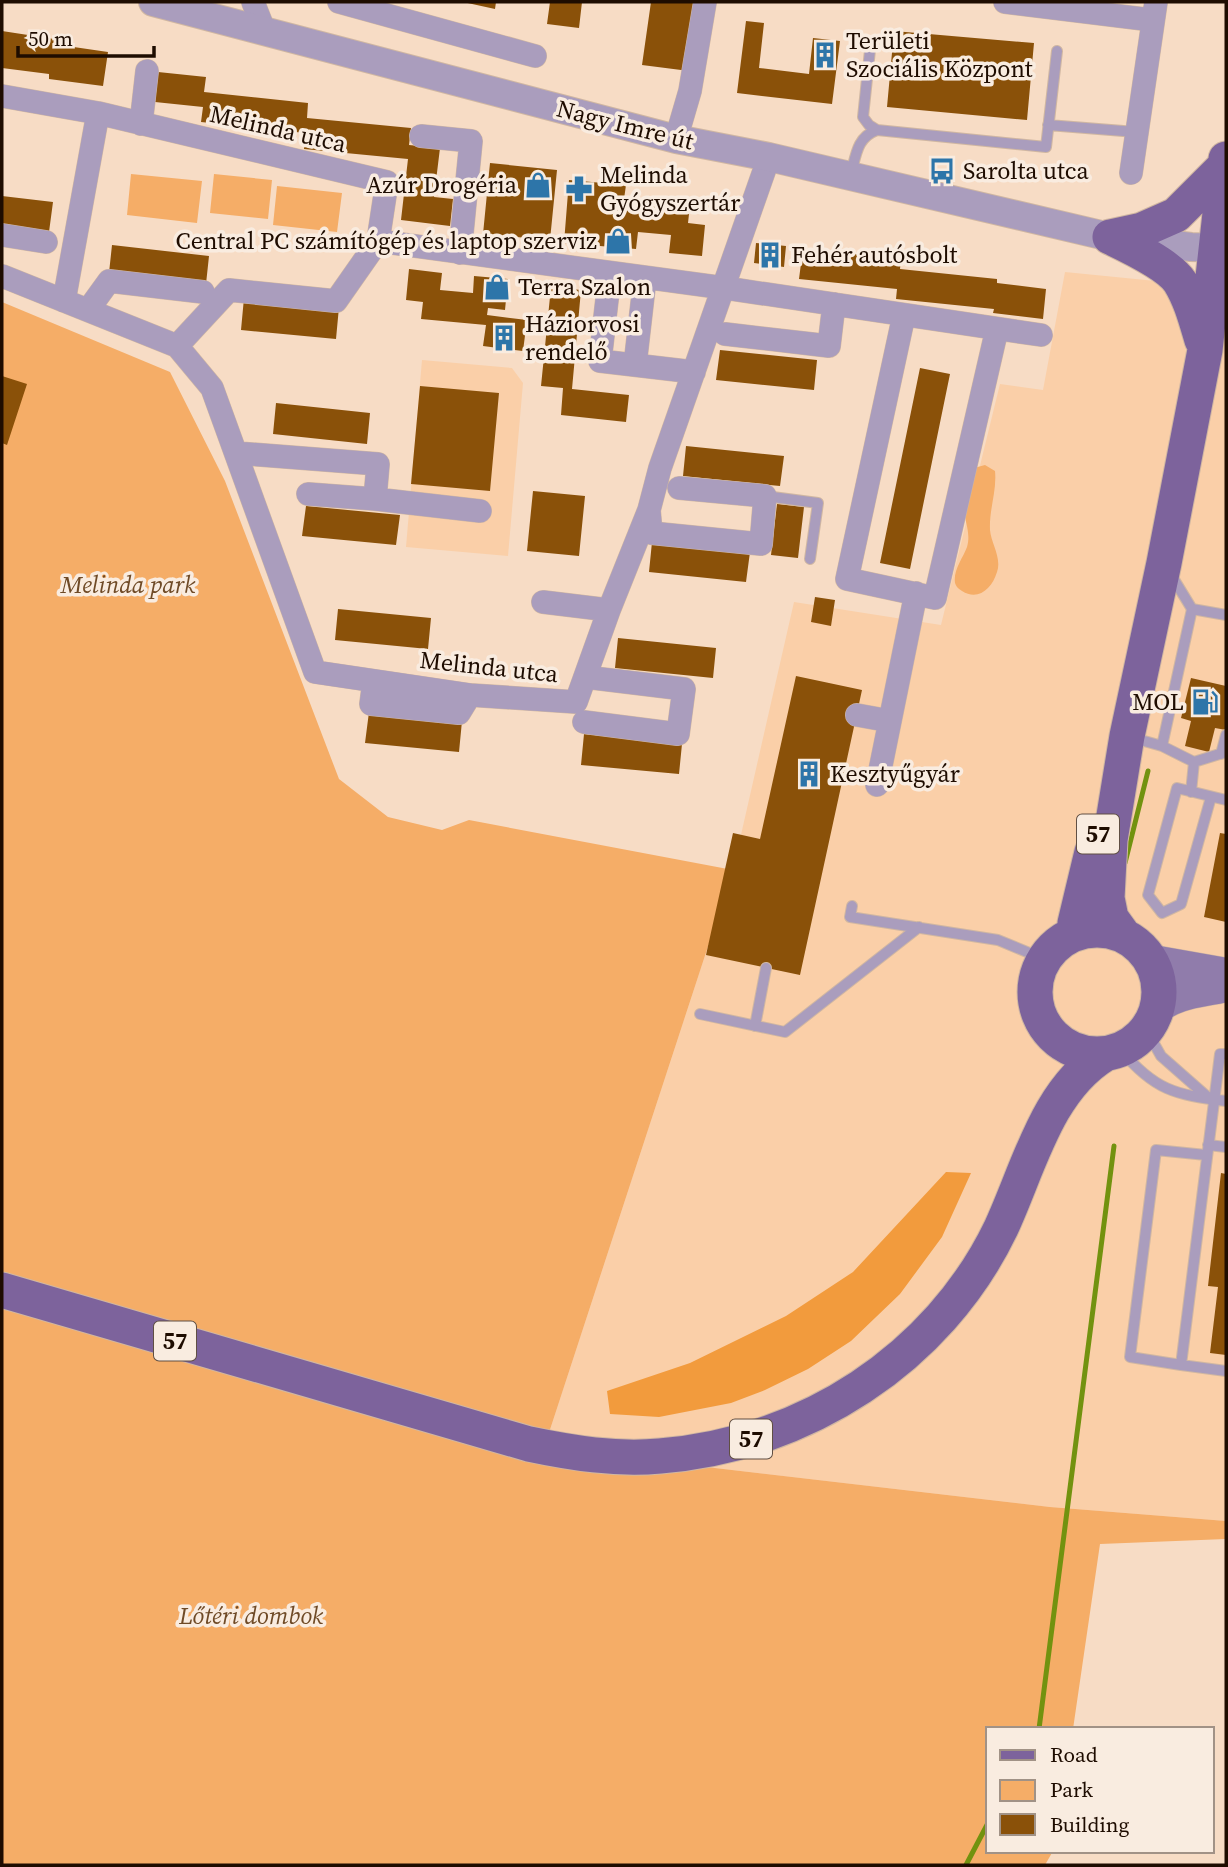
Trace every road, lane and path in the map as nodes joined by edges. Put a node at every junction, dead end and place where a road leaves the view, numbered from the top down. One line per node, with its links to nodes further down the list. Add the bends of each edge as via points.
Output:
1 (153, 2): 7 (street, Nagy Imre út)
2 (253, 2): 7 (street)
3 (339, 2): 10 (street)
4 (705, 2): 19 (street, via 690,91)
5 (1004, 2): 6 (street)
6 (1154, 11): 17 (street)
7 (264, 30): 19 (street, Nagy Imre út)
8 (870, 50): 16 (lane, via 863,117)
9 (1057, 51): 15 (lane)
10 (534, 56)
11 (147, 71): 14 (street)
12 (2, 96): 13 (street, Melinda utca)
13 (98, 113): 14 (street, Melinda utca); 36 (street)
14 (141, 124): 26 (street, Melinda utca, via 387,182)
15 (1048, 125): 16 (lane, via 1046,147); 17 (lane)
16 (877, 130): 23 (lane, via 861,140)
17 (1136, 132): 22 (street)
18 (421, 136): 29 (street, via 471,141)
19 (676, 139): 20 (street, Nagy Imre út)
20 (769, 157): 23 (street, Nagy Imre út); 33 (street, Melinda utca)
21 (1226, 165): 25 (main road, via 1176,215 1142,230); 28 (main road, 57)
22 (1131, 173)
23 (850, 176): 25 (street, Nagy Imre út)
24 (2, 235): 27 (street)
25 (1110, 236): 28 (street, Nagy Imre út); 45 (main road, via 1179,279)
26 (378, 241): 29 (street); 44 (street, Melinda utca, via 336,301 229,290)
27 (46, 242)
28 (1221, 248): 45 (main road, 57)
29 (460, 253): 30 (street)
30 (610, 273): 32 (street); 46 (street, via 600,361)
31 (2, 276): 36 (street, Melinda utca)
32 (645, 278): 33 (street); 46 (street)
33 (724, 289): 35 (street); 47 (street, Melinda utca)
34 (203, 292): 38 (street, via 109,281)
35 (796, 299): 37 (street); 39 (street, via 805,288 885,298)
36 (64, 301): 38 (street, Melinda utca)
37 (834, 304): 39 (street); 42 (street, via 829,346)
38 (88, 310): 44 (street, Melinda utca)
39 (893, 313): 41 (street); 57 (street, via 847,579)
40 (1226, 315): 45 (main road)
41 (997, 328): 43 (street); 57 (street, via 935,597)
42 (725, 334)
43 (1041, 335)
44 (177, 346): 48 (street, Melinda utca, via 212,388)
45 (1205, 350): 56 (main road, 57)
46 (635, 365): 47 (street)
47 (694, 372): 53 (street, Melinda utca)
48 (236, 453): 52 (street, via 378,464); 62 (street, Melinda utca, via 315,672 470,695 576,702)
49 (679, 488): 51 (street)
50 (307, 494): 52 (street)
51 (765, 496): 53 (street, via 761,544 652,533); 55 (lane, via 818,503)
52 (375, 499): 54 (street)
53 (649, 510): 60 (street, Melinda utca)
54 (480, 511)
55 (810, 559)
56 (1164, 563): 59 (lane); 67 (main road, 57)
57 (916, 593): 64 (street)
58 (543, 602): 60 (street)
59 (1192, 609): 61 (lane); 68 (lane)
60 (609, 610): 62 (street, Melinda utca)
61 (1226, 615)
62 (585, 677): 65 (street, via 684,689 678,734)
63 (857, 715): 64 (street)
64 (890, 721): 71 (street)
65 (584, 722)
66 (1226, 735): 69 (lane)
67 (1127, 736): 68 (lane); 77 (main road, 57, via 1089,864); 78 (main road, 57, via 1110,840 1107,898 1111,918)
68 (1162, 746): 70 (lane)
69 (1223, 753): 70 (lane)
70 (1194, 762): 72 (lane)
71 (877, 785)
72 (1191, 792): 73 (lane); 73 (lane, via 1177,788 1148,895 1162,913 1181,904)
73 (1211, 797): 74 (lane)
74 (1226, 800)
75 (852, 906): 76 (lane, via 850,917)
76 (919, 926): 79 (lane, via 998,940); 85 (lane, via 785,1032)
77 (1076, 933): 78 (main road, via 1100,930); 79 (main road)
78 (1133, 943): 81 (main road, via 1153,961); 84 (main road, 57, via 1155,972)
79 (1044, 959): 86 (main road, via 1035,999)
80 (766, 968): 85 (lane)
81 (1226, 974)
82 (1226, 986): 84 (main road, via 1167,1000)
83 (700, 1014): 85 (lane)
84 (1155, 1014): 87 (main road, 57, via 1133,1042); 89 (lane, via 1152,1040 1161,1056)
85 (755, 1026)
86 (1053, 1036): 87 (main road, via 1077,1051); 93 (main road, 57)
87 (1113, 1052): 89 (lane, via 1177,1094); 93 (main road, 57, via 1086,1065 1072,1081)
88 (1226, 1055): 89 (lane, via 1220,1054)
89 (1212, 1100): 90 (lane); 92 (lane)
90 (1226, 1101)
91 (1226, 1147): 92 (lane)
92 (1207, 1150): 95 (lane); 95 (lane, via 1156,1150 1130,1357)
93 (1031, 1157): 94 (main road, 57, via 1000,1229 963,1291 896,1362 832,1406 785,1427 733,1444 660,1456 595,1455 529,1444)
94 (2, 1290)
95 (1181, 1365): 96 (lane)
96 (1226, 1371)

